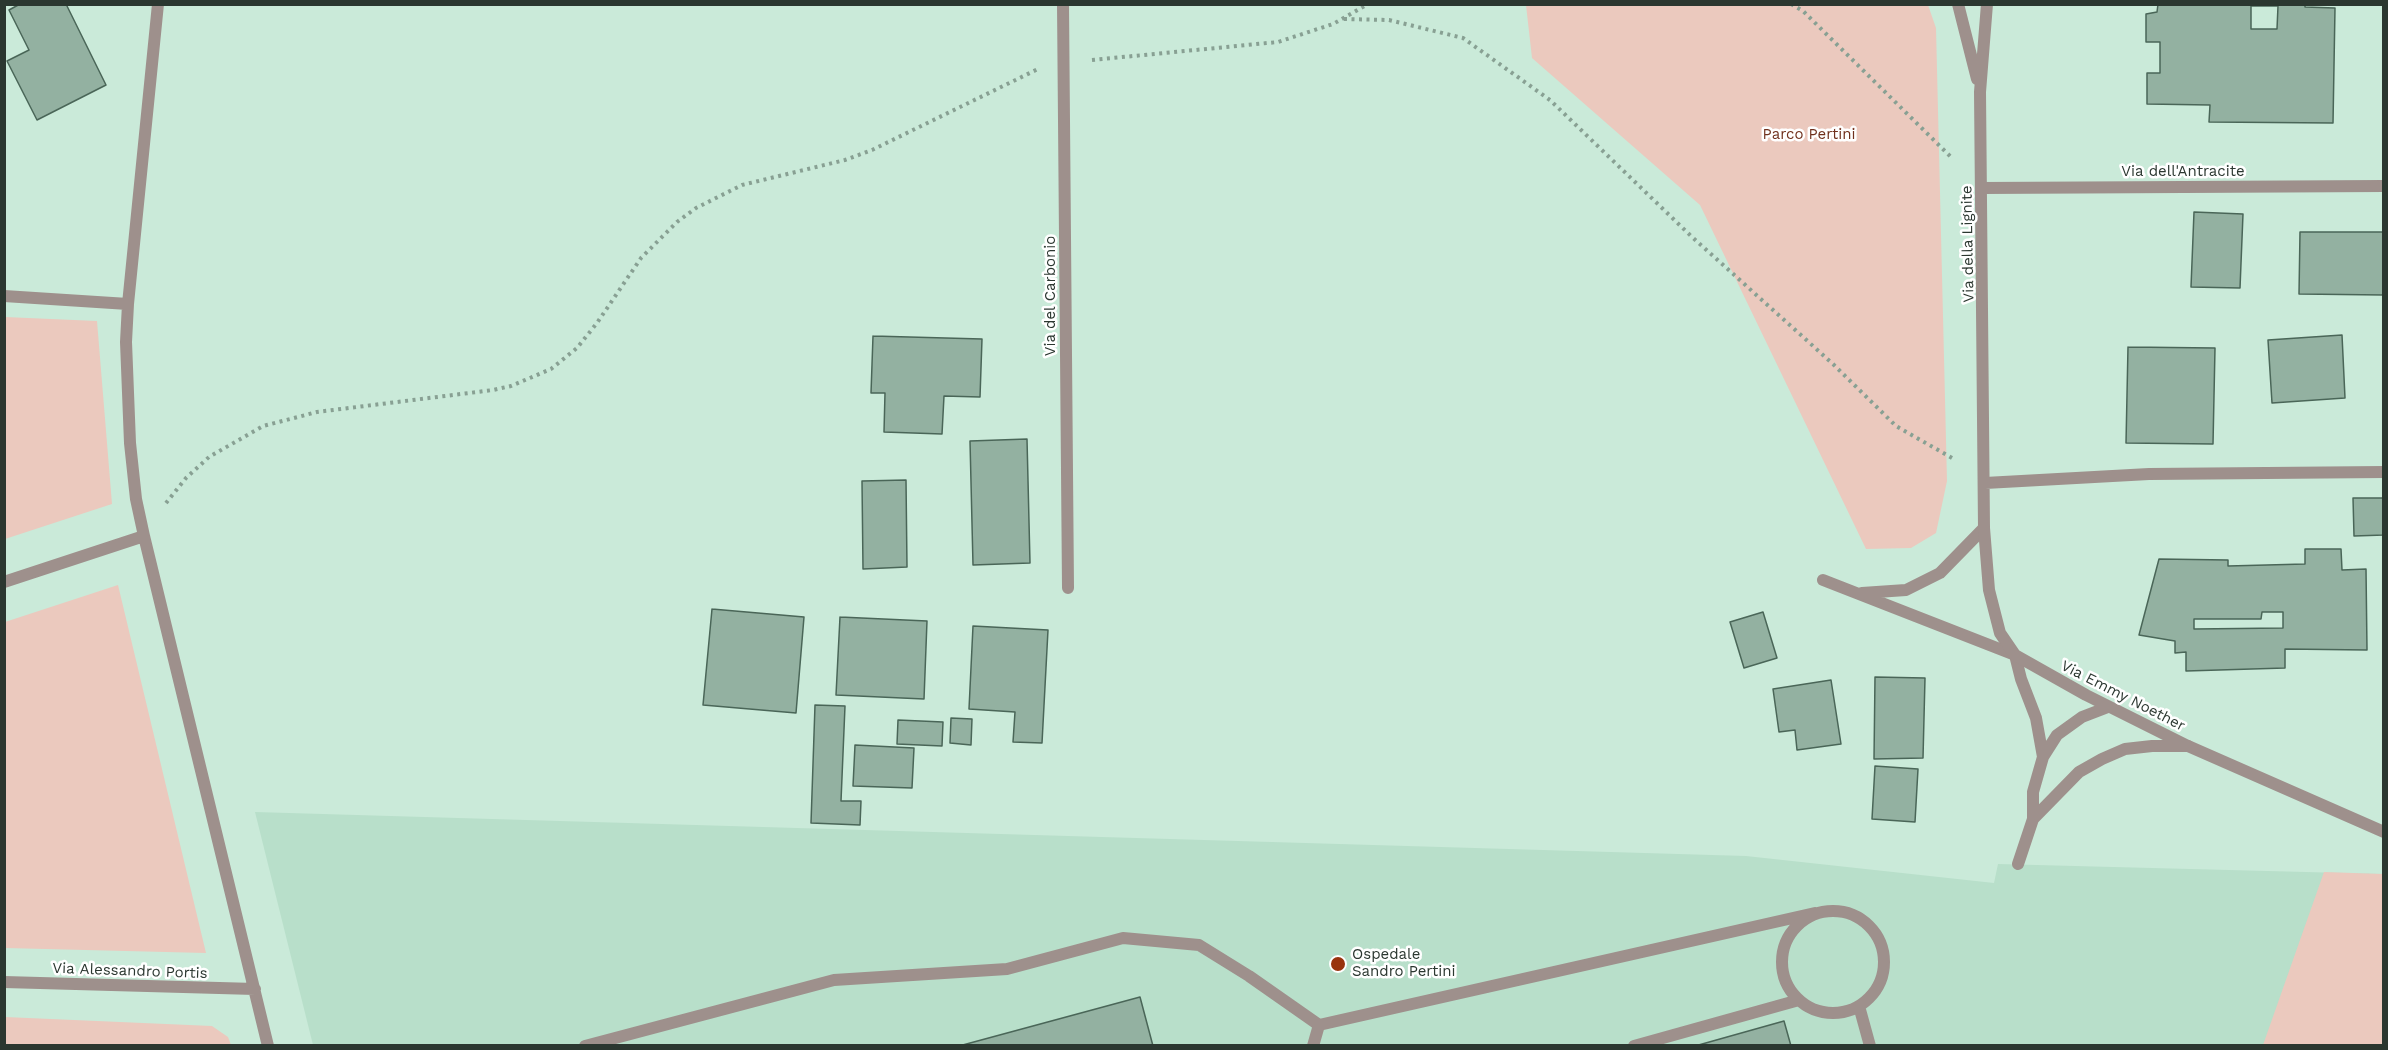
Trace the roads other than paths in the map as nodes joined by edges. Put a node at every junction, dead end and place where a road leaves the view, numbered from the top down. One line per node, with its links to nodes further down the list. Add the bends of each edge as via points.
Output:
1 (158, 4): 9 (street)
2 (1063, 4): 16 (street, Via del Carbonio)
3 (1958, 4): 5 (street)
4 (1987, 4): 5 (street, Via della Lignite)
5 (1980, 92): 7 (street, Via della Lignite)
6 (2384, 186): 7 (street, Via dell'Antracite)
7 (1982, 188): 11 (street, Via della Lignite)
8 (4, 296): 9 (street)
9 (128, 304): 13 (street, via 130,443)
10 (2384, 472): 11 (street, via 2149,474)
11 (1984, 483): 12 (street, Via Emmy Noether)
12 (1984, 528): 17 (street, via 1940,573 1906,590); 18 (street, Via Emmy Noether, via 1992,609 2000,633)
13 (144, 536): 15 (street); 27 (street)
14 (1823, 580): 17 (street)
15 (4, 582)
16 (1068, 588)
17 (1857, 593): 18 (street)
18 (2015, 655): 19 (street, Via Emmy Noether); 21 (street, via 2036,718)
19 (2108, 706): 20 (street, Via Emmy Noether); 21 (street, via 2082,717 2056,735)
20 (2188, 747): 22 (street, via 2125,749 2102,759 2079,772); 23 (street, Via Emmy Noether)
21 (2043, 757): 22 (street, via 2033,792)
22 (2033, 819): 24 (street)
23 (2384, 832)
24 (2018, 864)
25 (1815, 913): 28 (street, via 1798,925 1786,942 1782,963 1787,984); 29 (street, via 1834,910 1852,914 1879,939 1884,957 1882,976 1873,994); 30 (street)
26 (4, 982): 27 (street, Via Alessandro Portis)
27 (255, 989): 31 (street)
28 (1799, 1000): 29 (street, via 1818,1011 1839,1013); 34 (street)
29 (1859, 1006): 35 (street)
30 (1319, 1025): 32 (street, via 1199,945 1123,938 1007,969 834,980); 33 (street)
31 (268, 1046)
32 (585, 1046)
33 (1313, 1046)
34 (1634, 1046)
35 (1870, 1046)

